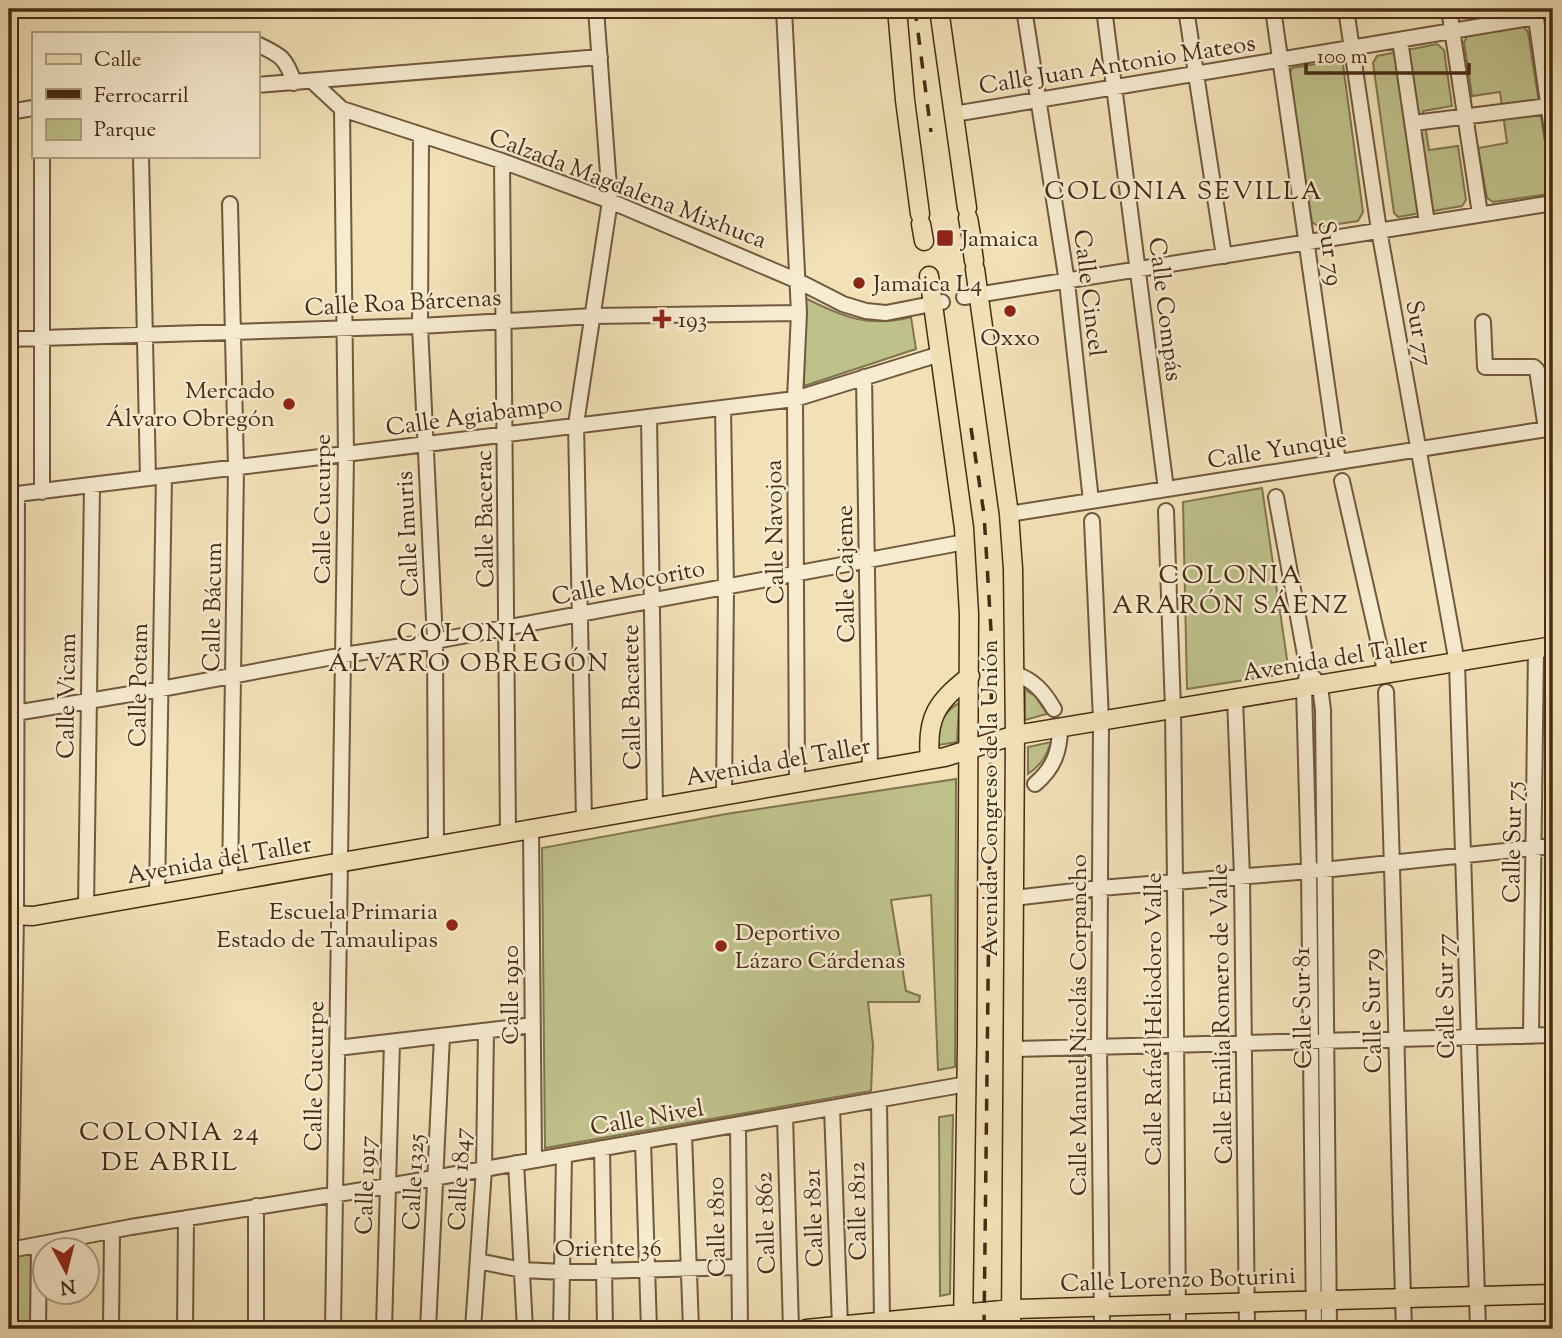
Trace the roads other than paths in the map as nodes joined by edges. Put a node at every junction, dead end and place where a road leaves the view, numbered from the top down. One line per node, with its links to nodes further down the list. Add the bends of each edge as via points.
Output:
1 (596, 9): 16 (street)
2 (784, 9): 45 (street, Calle Navojoa)
3 (897, 9): 48 (main road, Avenida Congreso de la Unión, via 905,100)
4 (939, 9): 28 (main road, Avenida Congreso de la Unión)
5 (1024, 9): 23 (street, Calle Cincel)
6 (1104, 9): 22 (street, Calle Compás)
7 (1186, 9): 18 (street)
8 (1273, 9): 17 (street, Sur 79)
9 (1346, 9): 15 (street, Sur 77)
10 (1449, 9): 12 (street)
11 (1535, 13): 12 (street, Calle Juan Antonio Mateos); 24 (street)
12 (1452, 31): 13 (street, Calle Juan Antonio Mateos); 29 (street)
13 (1400, 40): 15 (street, Calle Juan Antonio Mateos); 30 (street)
14 (259, 45): 20 (street, via 282,56)
15 (1351, 48): 17 (street, Calle Juan Antonio Mateos); 41 (street, Sur 77)
16 (600, 57): 19 (street); 36 (street)
17 (1279, 60): 18 (street, Calle Juan Antonio Mateos); 42 (street, Sur 79)
18 (1195, 74): 22 (street, Calle Juan Antonio Mateos); 43 (street)
19 (313, 82): 20 (street); 26 (street, Calzada Magdalena Mixhuca)
20 (294, 83): 21 (street)
21 (259, 85)
22 (1114, 87): 23 (street, Calle Juan Antonio Mateos); 44 (street, Calle Compás)
23 (1039, 100): 28 (street, Calle Juan Antonio Mateos); 46 (street, Calle Cincel)
24 (1549, 106): 29 (street); 32 (street)
25 (32, 108): 27 (street)
26 (342, 109): 31 (street, Calzada Magdalena Mixhuca); 54 (street, Calle Cucurpe)
27 (9, 112)
28 (954, 114): 47 (main road, Avenida Congreso de la Unión, via 971,239)
29 (1465, 117): 30 (street); 39 (street)
30 (1414, 123): 40 (street)
31 (421, 135): 35 (street, Calzada Magdalena Mixhuca); 53 (street, Calle Imuris)
32 (1553, 138)
33 (43, 158): 57 (street)
34 (141, 158): 56 (street)
35 (502, 161): 36 (street, Calzada Magdalena Mixhuca); 51 (street, Calle Bacerac)
36 (610, 201): 45 (street, Calzada Magdalena Mixhuca); 50 (street)
37 (1553, 203): 39 (street)
38 (230, 204): 55 (street, Calle Bácum)
39 (1480, 214): 40 (street)
40 (1427, 223): 41 (street)
41 (1379, 230): 42 (street); 68 (street, Sur 77)
42 (1306, 242): 43 (street); 70 (street, Sur 79)
43 (1224, 256): 44 (street)
44 (1138, 270): 46 (street); 76 (street, Calle Compás)
45 (798, 281): 48 (street, Calzada Magdalena Mixhuca, via 866,311 886,313); 49 (street, Calle Navojoa)
46 (1067, 282): 47 (street); 80 (street, Calle Cincel)
47 (971, 295): 82 (main road, Avenida Congreso de la Unión)
48 (937, 304): 59 (main road, Avenida Congreso de la Unión)
49 (799, 313): 50 (street, Calle Roa Bárcenas); 61 (street, Calle Navojoa)
50 (593, 316): 51 (street, Calle Roa Bárcenas); 64 (street)
51 (502, 320): 53 (street, Calle Roa Bárcenas); 66 (street, Calle Bacerac)
52 (1483, 322): 65 (street, via 1485,367 1534,367)
53 (420, 326): 54 (street, Calle Roa Bárcenas); 67 (street, Calle Imuris)
54 (344, 328): 55 (street, Calle Roa Bárcenas); 69 (street, Calle Cucurpe)
55 (233, 332): 56 (street, Calle Roa Bárcenas); 71 (street, Calle Bácum)
56 (145, 335): 57 (street, Calle Roa Bárcenas); 73 (street)
57 (42, 337): 58 (street, Calle Roa Bárcenas); 77 (street)
58 (9, 339)
59 (940, 354): 60 (street, Calle Agiabampo); 84 (main road, Avenida Congreso de la Unión)
60 (864, 377): 61 (street, Calle Agiabampo); 85 (street, Calle Cajeme)
61 (795, 399): 62 (street, Calle Agiabampo); 86 (street, Calle Navojoa)
62 (723, 409): 63 (street, Calle Agiabampo); 87 (street)
63 (649, 418): 64 (street, Calle Agiabampo); 88 (street, Calle Bacatete)
64 (576, 424): 66 (street, Calle Agiabampo); 89 (street)
65 (1550, 429): 68 (street, Calle Yunque)
66 (505, 434): 67 (street, Calle Agiabampo); 90 (street, Calle Bacerac)
67 (426, 445): 69 (street, Calle Agiabampo); 91 (street, Calle Imuris)
68 (1417, 450): 70 (street, Calle Yunque); 94 (street, Sur 77)
69 (346, 455): 71 (street, Calle Agiabampo); 93 (street, Calle Cucurpe)
70 (1338, 462): 76 (street, Calle Yunque)
71 (236, 468): 72 (street, Calle Agiabampo); 96 (street, Calle Bácum)
72 (163, 477): 73 (street, Calle Agiabampo); 100 (street, Calle Potam)
73 (148, 478): 75 (street, Calle Agiabampo)
74 (1342, 481): 99 (street)
75 (92, 486): 77 (street, Calle Agiabampo); 102 (street, Calle Vicam)
76 (1166, 489): 80 (street, Calle Yunque)
77 (42, 492): 78 (street, Calle Agiabampo)
78 (13, 495): 105 (street)
79 (1276, 496): 98 (street, Calle Sur 81)
80 (1091, 501): 82 (street, Calle Yunque)
81 (1166, 511): 104 (street)
82 (1009, 514): 95 (main road, Avenida Congreso de la Unión)
83 (1092, 521): 106 (street)
84 (965, 542): 85 (street, Calle Mocorito); 97 (main road, Avenida Congreso de la Unión)
85 (869, 560): 86 (street, Calle Mocorito); 111 (street, Calle Cajeme)
86 (797, 573): 87 (street, Calle Mocorito); 112 (street, Calle Navojoa)
87 (726, 587): 88 (street, Calle Mocorito); 114 (street)
88 (652, 600): 89 (street, Calle Mocorito); 115 (street, Calle Bacatete)
89 (579, 614): 90 (street, Calle Mocorito); 116 (street)
90 (508, 628): 91 (street, Calle Mocorito); 118 (street, Calle Bacerac)
91 (435, 642): 93 (street, Calle Mocorito); 119 (street, Calle Imuris)
92 (1545, 648): 94 (main road, Avenida del Taller); 121 (street, Calle Sur 75)
93 (344, 655): 96 (street, Calle Mocorito); 124 (street, Calle Cucurpe)
94 (1457, 663): 99 (main road, Avenida del Taller); 122 (street, Calle Sur 77)
95 (1015, 674): 103 (street, via 1040,688); 108 (main road, Avenida Congreso de la Unión)
96 (234, 676): 100 (street, Calle Mocorito); 128 (street, Calle Bácum)
97 (970, 676): 109 (main road, Avenida Congreso de la Unión); 110 (main road, via 945,698 931,720)
98 (1311, 682): 99 (main road, Avenida del Taller); 101 (main road, Avenida del Taller); 125 (street, Calle Sur 81, via 1323,710)
99 (1386, 683): 123 (street, Calle Sur 79)
100 (161, 689): 102 (street, Calle Mocorito); 130 (street, Calle Potam)
101 (1235, 699): 104 (main road, Avenida del Taller); 126 (street, Calle Emilia Romero de Valle)
102 (89, 700): 105 (street, Calle Mocorito); 132 (street, Calle Vicam)
103 (1054, 709)
104 (1172, 709): 106 (main road, Avenida del Taller); 127 (street, Calle Rafaél Heliodoro Valle)
105 (13, 713): 133 (street)
106 (1101, 720): 107 (main road, Avenida del Taller); 129 (street, Calle Manuel Nicolás Corpancho)
107 (1060, 727): 108 (main road, Avenida del Taller); 113 (street, via 1054,764)
108 (1016, 735): 109 (main road, Avenida del Taller); 131 (main road, Avenida Congreso de la Unión)
109 (969, 751): 110 (main road, Avenida del Taller); 148 (main road, Avenida Congreso de la Unión)
110 (929, 760): 111 (main road, Avenida del Taller)
111 (870, 770): 112 (main road, Avenida del Taller)
112 (797, 783): 114 (main road, Avenida del Taller)
113 (1035, 784)
114 (724, 796): 115 (main road, Avenida del Taller)
115 (655, 808): 116 (main road, Avenida del Taller)
116 (584, 820): 117 (main road, Avenida del Taller)
117 (531, 830): 118 (main road, Avenida del Taller); 134 (street, Calle 1910)
118 (508, 834): 119 (main road, Avenida del Taller)
119 (436, 846): 124 (main road, Avenida del Taller)
120 (1553, 846): 121 (street)
121 (1535, 847): 122 (street); 138 (street, Calle Sur 75)
122 (1465, 855): 123 (street); 139 (street, Calle Sur 77)
123 (1393, 862): 125 (street); 140 (street, Calle Sur 79)
124 (340, 863): 128 (main road, Avenida del Taller); 146 (street, Calle Cucurpe)
125 (1316, 870): 126 (street); 142 (street, Calle Sur 81)
126 (1242, 876): 127 (street); 143 (street, Calle Emilia Romero de Valle)
127 (1175, 881): 129 (street); 144 (street, Calle Rafaél Heliodoro Valle)
128 (230, 882): 130 (main road, Avenida del Taller)
129 (1100, 888): 131 (street); 145 (street, Calle Manuel Nicolás Corpancho)
130 (158, 894): 132 (main road, Avenida del Taller)
131 (1014, 898): 147 (main road, Avenida Congreso de la Unión)
132 (86, 907): 133 (main road, Avenida del Taller, via 33,916)
133 (11, 913): 156 (street)
134 (533, 1025): 135 (street); 158 (street, Calle 1910)
135 (486, 1031): 137 (street); 160 (street, Calle 1847)
136 (1553, 1035): 138 (street)
137 (442, 1036): 141 (street); 161 (street, Calle 1325)
138 (1531, 1036): 139 (street)
139 (1468, 1038): 140 (street); 178 (street, Calle Sur 77)
140 (1395, 1040): 142 (street); 179 (street, Calle Sur 79)
141 (392, 1042): 146 (street); 162 (street, Calle 1917)
142 (1318, 1042): 143 (street); 180 (street, Calle Sur 81)
143 (1244, 1044): 144 (street); 181 (street, Calle Emilia Romero de Valle)
144 (1177, 1045): 145 (street); 182 (street, Calle Rafaél Heliodoro Valle)
145 (1099, 1047): 147 (street); 183 (street, Calle Manuel Nicolás Corpancho)
146 (338, 1048): 163 (street, Calle Cucurpe)
147 (1012, 1049): 185 (main road, Avenida Congreso de la Unión)
148 (967, 1084): 149 (street, Calle Nivel); 186 (main road, Avenida Congreso de la Unión)
149 (878, 1100): 150 (street, Calle Nivel); 187 (street, Calle 1812)
150 (832, 1108): 151 (street, Calle Nivel); 188 (street, Calle 1821)
151 (785, 1116): 152 (street, Calle Nivel); 204 (street, Calle 1862)
152 (737, 1125): 153 (street, Calle Nivel); 171 (street, Calle 1810)
153 (684, 1134): 154 (street, Calle Nivel); 173 (street)
154 (643, 1141): 155 (street, Calle Nivel); 174 (street)
155 (602, 1148): 157 (street, Calle Nivel); 176 (street)
156 (11, 1154): 169 (street)
157 (564, 1155): 158 (street, Calle Nivel); 175 (street)
158 (534, 1160): 159 (street, Calle Nivel)
159 (516, 1163): 160 (street, Calle Nivel); 172 (street)
160 (484, 1169): 161 (street, Calle Nivel); 170 (street, Calle 1847)
161 (437, 1177): 162 (street, Calle Nivel); 196 (street, Calle 1325)
162 (388, 1186): 163 (street, Calle Nivel); 195 (street, Calle 1917)
163 (335, 1194): 164 (street, Calle Nivel); 194 (street, Calle Cucurpe)
164 (256, 1206): 165 (street, Calle Nivel); 193 (street)
165 (186, 1218): 166 (street, Calle Nivel); 192 (street)
166 (112, 1231): 167 (street, Calle Nivel); 191 (street)
167 (86, 1236)
168 (32, 1246): 169 (street, Calle Nivel)
169 (10, 1250): 189 (street)
170 (478, 1261): 172 (street, Oriente 36); 197 (street, Calle 1847)
171 (739, 1268): 173 (street, Oriente 36); 203 (street, Calle 1810)
172 (522, 1270): 175 (street, Oriente 36); 198 (street)
173 (689, 1270): 174 (street, Oriente 36); 202 (street)
174 (646, 1271): 176 (street, Oriente 36); 201 (street)
175 (563, 1272): 176 (street, Oriente 36); 199 (street)
176 (604, 1272): 200 (street)
177 (1553, 1294): 178 (main road, Calle Lorenzo Boturini)
178 (1476, 1296): 179 (main road, Calle Lorenzo Boturini); 213 (street, Calle Sur 77)
179 (1403, 1297): 180 (main road, Calle Lorenzo Boturini); 212 (street, Calle Sur 79)
180 (1321, 1299): 181 (main road, Calle Lorenzo Boturini); 210 (street, Calle Sur 81); 211 (street, Calle Sur 81)
181 (1246, 1301): 182 (main road, Calle Lorenzo Boturini); 209 (street, Calle Emilia Romero de Valle)
182 (1177, 1303): 183 (main road, Calle Lorenzo Boturini); 208 (street, Calle Rafaél Heliodoro Valle)
183 (1102, 1305): 185 (main road, Calle Lorenzo Boturini); 207 (street, Calle Manuel Nicolás Corpancho)
184 (38, 1306): 190 (street)
185 (1012, 1309): 186 (main road, Calle Lorenzo Boturini); 206 (main road, Avenida Congreso de la Unión)
186 (963, 1321): 187 (main road, Calle Lorenzo Boturini)
187 (894, 1324): 188 (main road, Calle Lorenzo Boturini)
188 (839, 1326): 205 (main road, Calle Lorenzo Boturini)
189 (9, 1329)
190 (38, 1329)
191 (111, 1329)
192 (185, 1329)
193 (256, 1329)
194 (334, 1329)
195 (384, 1329)
196 (428, 1329)
197 (474, 1329)
198 (525, 1329)
199 (561, 1329)
200 (605, 1329)
201 (649, 1329)
202 (691, 1329)
203 (740, 1329)
204 (791, 1329)
205 (806, 1329)
206 (1011, 1329)
207 (1102, 1329)
208 (1178, 1329)
209 (1247, 1329)
210 (1314, 1329)
211 (1329, 1329)
212 (1405, 1329)
213 (1478, 1329)

